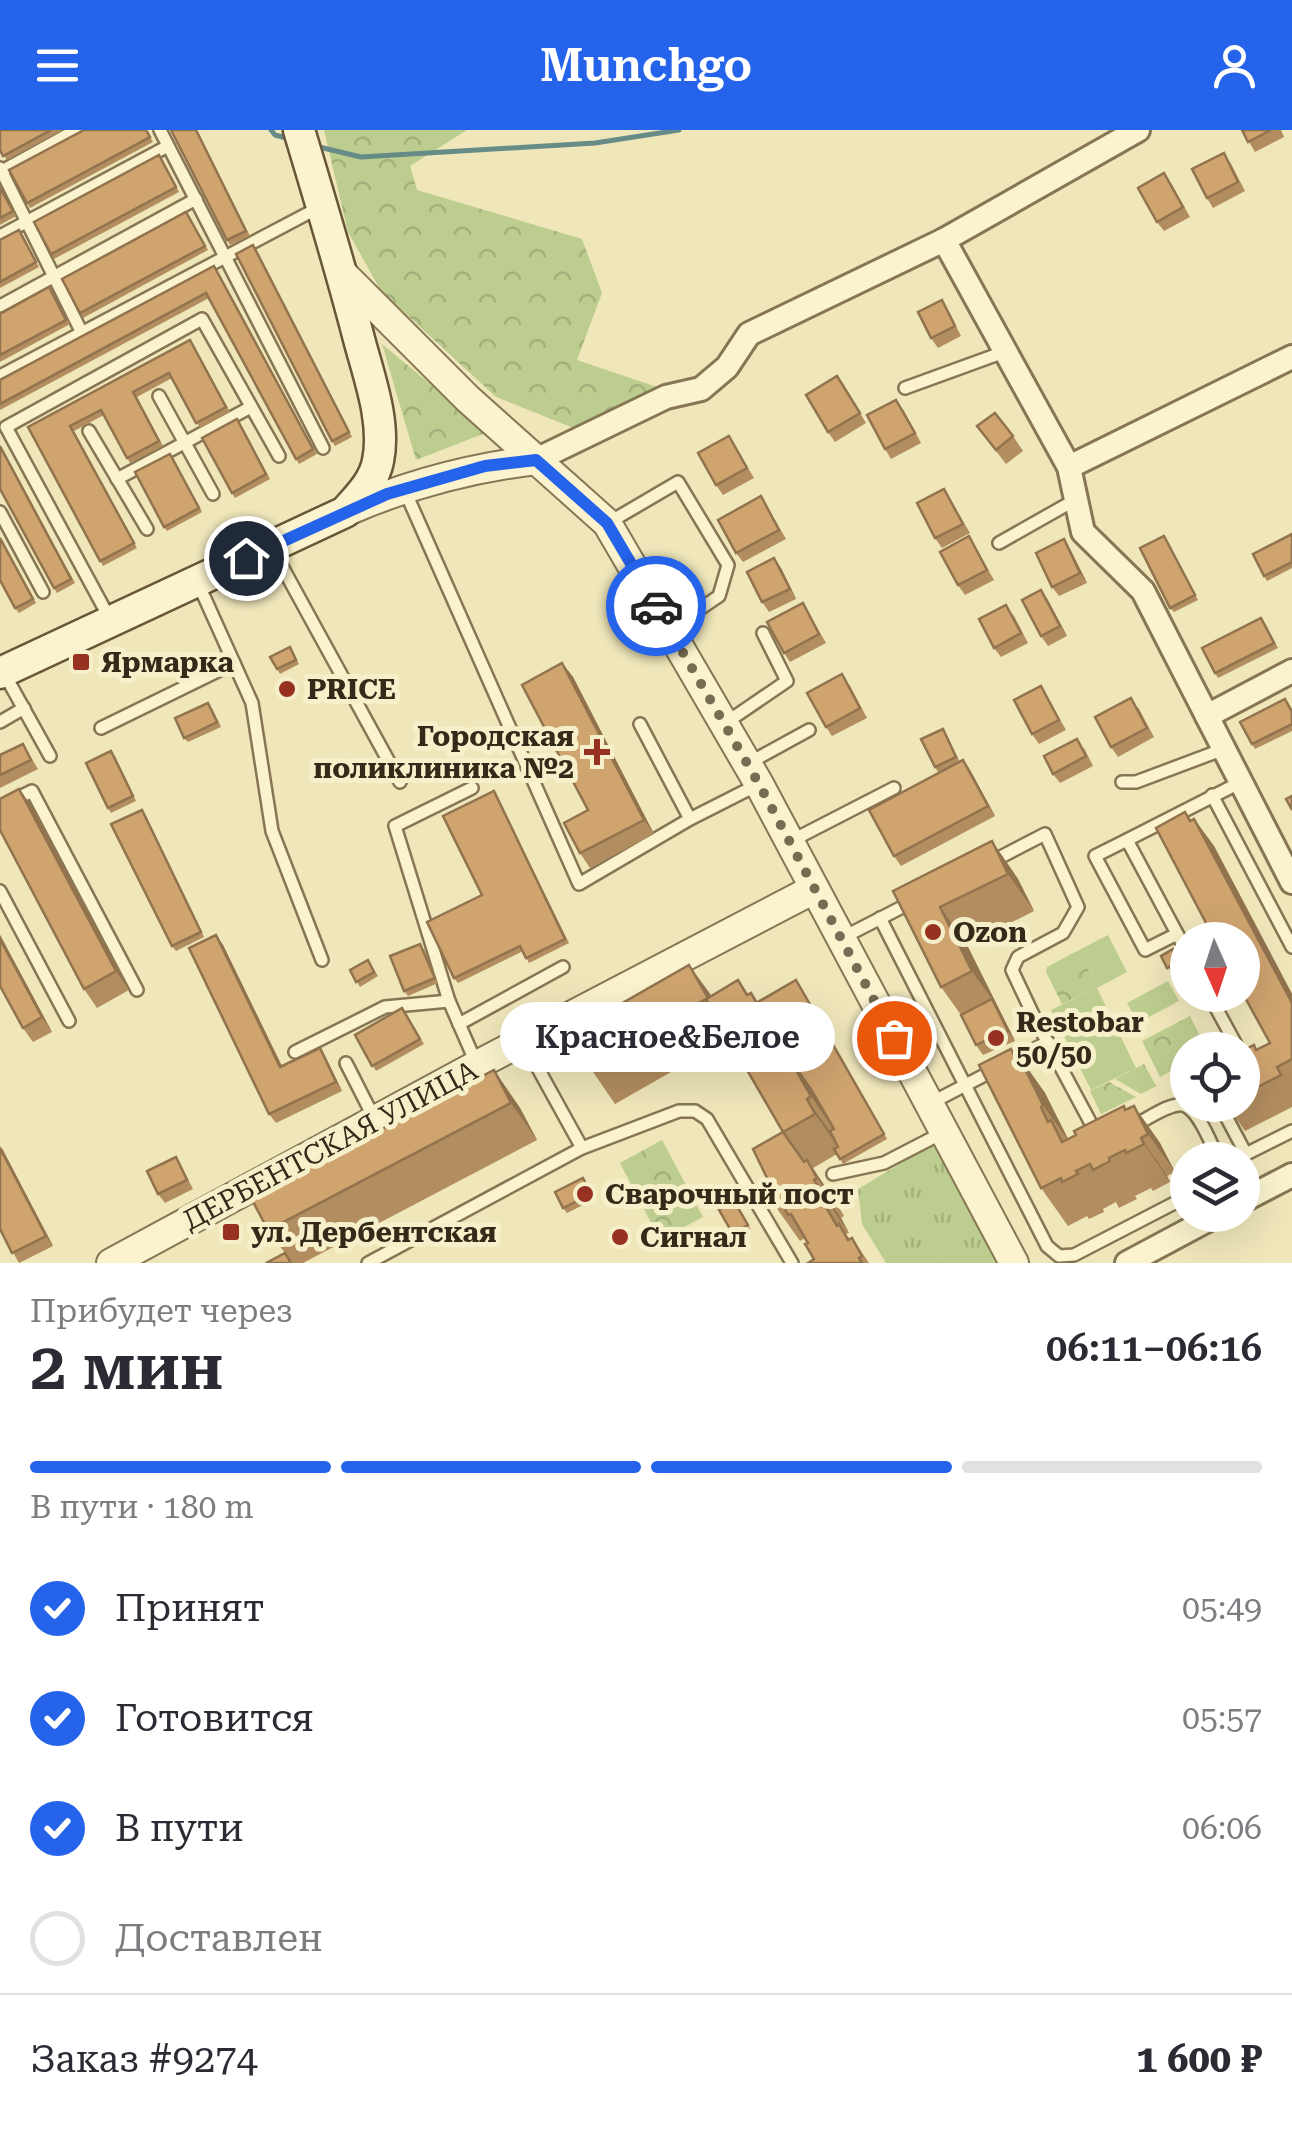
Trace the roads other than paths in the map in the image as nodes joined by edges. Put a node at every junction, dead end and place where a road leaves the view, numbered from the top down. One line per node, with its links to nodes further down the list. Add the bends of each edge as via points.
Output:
1 (76, 130): 6 (lane)
2 (160, 130): 5 (lane)
3 (298, 130): 8 (main road)
4 (1138, 130): 11 (street)
5 (168, 146): 7 (lane); 9 (lane)
6 (0, 170): 9 (lane)
7 (196, 199): 12 (lane); 14 (lane)
8 (322, 206): 12 (lane); 13 (main road)
9 (27, 222): 10 (lane); 14 (lane)
10 (0, 236)
11 (944, 240): 17 (street); 27 (street, via 749,334 701,390 666,396)
12 (226, 256): 16 (lane); 25 (lane)
13 (342, 273): 27 (street); 34 (main road, via 380,439 369,484)
14 (54, 276): 15 (lane); 16 (lane)
15 (0, 306)
16 (82, 333): 19 (lane)
17 (1004, 352): 20 (lane); 28 (street)
18 (1292, 356): 28 (street)
19 (0, 376)
20 (905, 388)
21 (160, 396): 24 (lane)
22 (251, 406): 24 (lane); 26 (lane); 41 (lane, via 202,320 6,427)
23 (89, 430): 29 (lane)
24 (185, 442): 29 (lane); 31 (lane)
25 (323, 448)
26 (279, 456)
27 (536, 460): 30 (street, via 485,466); 35 (street)
28 (1070, 467): 32 (street)
29 (118, 479): 36 (lane)
30 (404, 489): 34 (street); 64 (lane, via 579,884)
31 (213, 494)
32 (1075, 500): 37 (lane); 48 (street, via 1083,532 1142,592)
33 (0, 512): 40 (lane)
34 (345, 512): 38 (main road)
35 (607, 523): 42 (street); 42 (lane, via 678,482 728,565 719,596)
36 (147, 529)
37 (999, 543)
38 (271, 546): 39 (main road); 57 (lane)
39 (197, 582): 41 (main road); 44 (lane)
40 (43, 592)
41 (111, 621): 45 (main road)
42 (669, 630): 51 (street)
43 (763, 633): 51 (lane, via 787,682)
44 (234, 663): 52 (lane); 77 (lane, via 252,703 272,831)
45 (1, 670): 47 (lane)
46 (1292, 671): 48 (street)
47 (24, 708): 49 (lane); 55 (lane)
48 (1207, 716): 54 (street)
49 (0, 722)
50 (640, 724): 64 (lane)
51 (724, 724): 56 (street)
52 (102, 728)
53 (810, 730): 56 (lane)
54 (1224, 749): 58 (lane); 59 (street)
55 (50, 756)
56 (753, 774): 64 (lane); 66 (street)
57 (400, 782)
58 (1122, 782)
59 (1240, 782): 62 (lane); 68 (street)
60 (472, 788): 80 (lane, via 395,826)
61 (894, 788): 66 (lane)
62 (1212, 795): 65 (lane); 76 (lane)
63 (0, 807): 79 (lane, via 32,791)
64 (690, 819)
65 (1127, 840): 73 (lane); 74 (lane, via 1095,856 1145,950)
66 (789, 842): 69 (street)
67 (979, 868): 84 (lane, via 1045,834 1078,907 1063,933 1018,958 1012,970)
68 (1290, 872)
69 (814, 889): 75 (street); 83 (street, ДЕРБЕНТСКАЯ УЛИЦА)
70 (0, 891): 81 (lane)
71 (929, 893): 72 (lane)
72 (880, 918): 75 (lane); 88 (lane)
73 (1171, 922)
74 (1170, 938)
75 (840, 939): 89 (street)
76 (1292, 947)
77 (322, 960)
78 (563, 967): 82 (lane)
79 (137, 990)
80 (449, 1001): 82 (lane); 85 (lane, via 385,1008)
81 (70, 1021)
82 (459, 1024): 87 (lane)
83 (523, 1042): 87 (street, ДЕРБЕНТСКАЯ УЛИЦА); 94 (lane)
84 (1048, 1042): 88 (lane); 93 (lane, via 1094,1131 1116,1136 1184,1104)
85 (295, 1052)
86 (346, 1063): 90 (lane)
87 (478, 1065): 90 (street, ДЕРБЕНТСКАЯ УЛИЦА)
88 (964, 1085): 89 (lane); 99 (lane, via 1046,1246 1059,1256 1074,1255)
89 (929, 1104): 92 (street)
90 (376, 1122): 101 (street, ДЕРБЕНТСКАЯ УЛИЦА)
91 (1292, 1131): 95 (lane)
92 (944, 1132): 96 (lane, via 884,1163); 104 (street)
93 (1210, 1142)
94 (582, 1148): 102 (lane); 103 (lane, via 679,1110 695,1111)
95 (1260, 1148)
96 (833, 1174)
97 (1292, 1175): 98 (street)
98 (1260, 1192)
99 (1170, 1205)
100 (1185, 1232): 105 (street)
101 (114, 1262)
102 (368, 1263)
103 (792, 1263)
104 (1014, 1263)
105 (1127, 1263)

